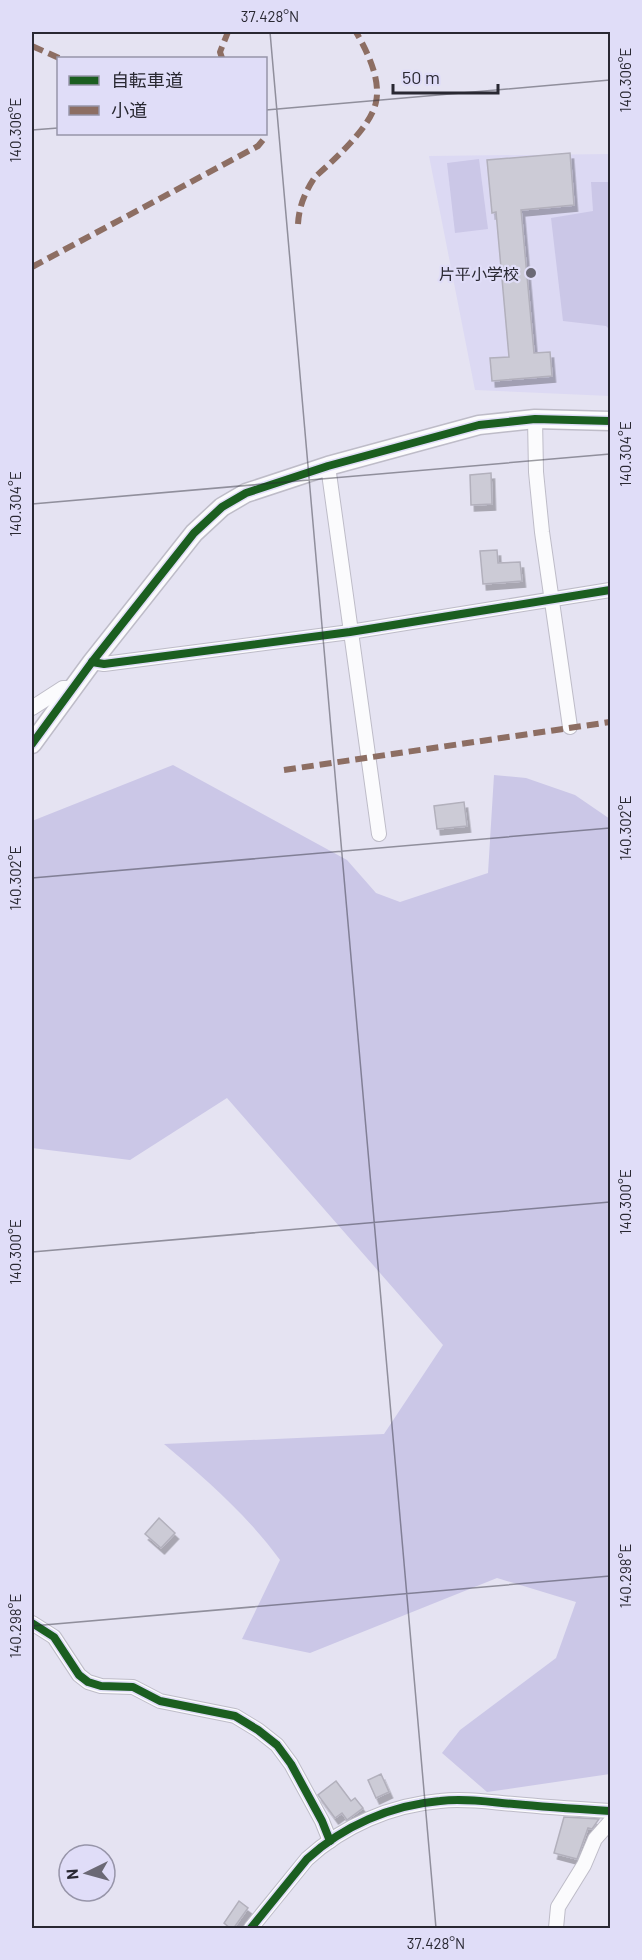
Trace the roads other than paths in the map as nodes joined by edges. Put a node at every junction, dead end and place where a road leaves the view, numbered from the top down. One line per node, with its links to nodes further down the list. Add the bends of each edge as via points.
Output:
1 (535, 418): 2 (street); 3 (street, via 480,425); 5 (street, via 536,472)
2 (610, 421)
3 (328, 466): 6 (street); 7 (street, via 246,493 222,507 194,533)
4 (610, 590): 5 (street)
5 (550, 599): 6 (street); 10 (street)
6 (350, 632): 7 (street, via 104,664); 12 (street)
7 (92, 662): 8 (street)
8 (74, 688): 9 (street, via 63,688); 11 (street)
9 (32, 708)
10 (570, 727)
11 (32, 744)
12 (379, 834)
13 (32, 1623): 16 (street, via 54,1637 88,1682 133,1687 160,1701 235,1716 258,1730 277,1745 291,1764)
14 (610, 1811): 16 (street, via 440,1800 380,1814)
15 (610, 1822): 18 (street, via 595,1839 558,1907)
16 (330, 1841): 17 (street, via 307,1859)
17 (251, 1929)
18 (556, 1929)

